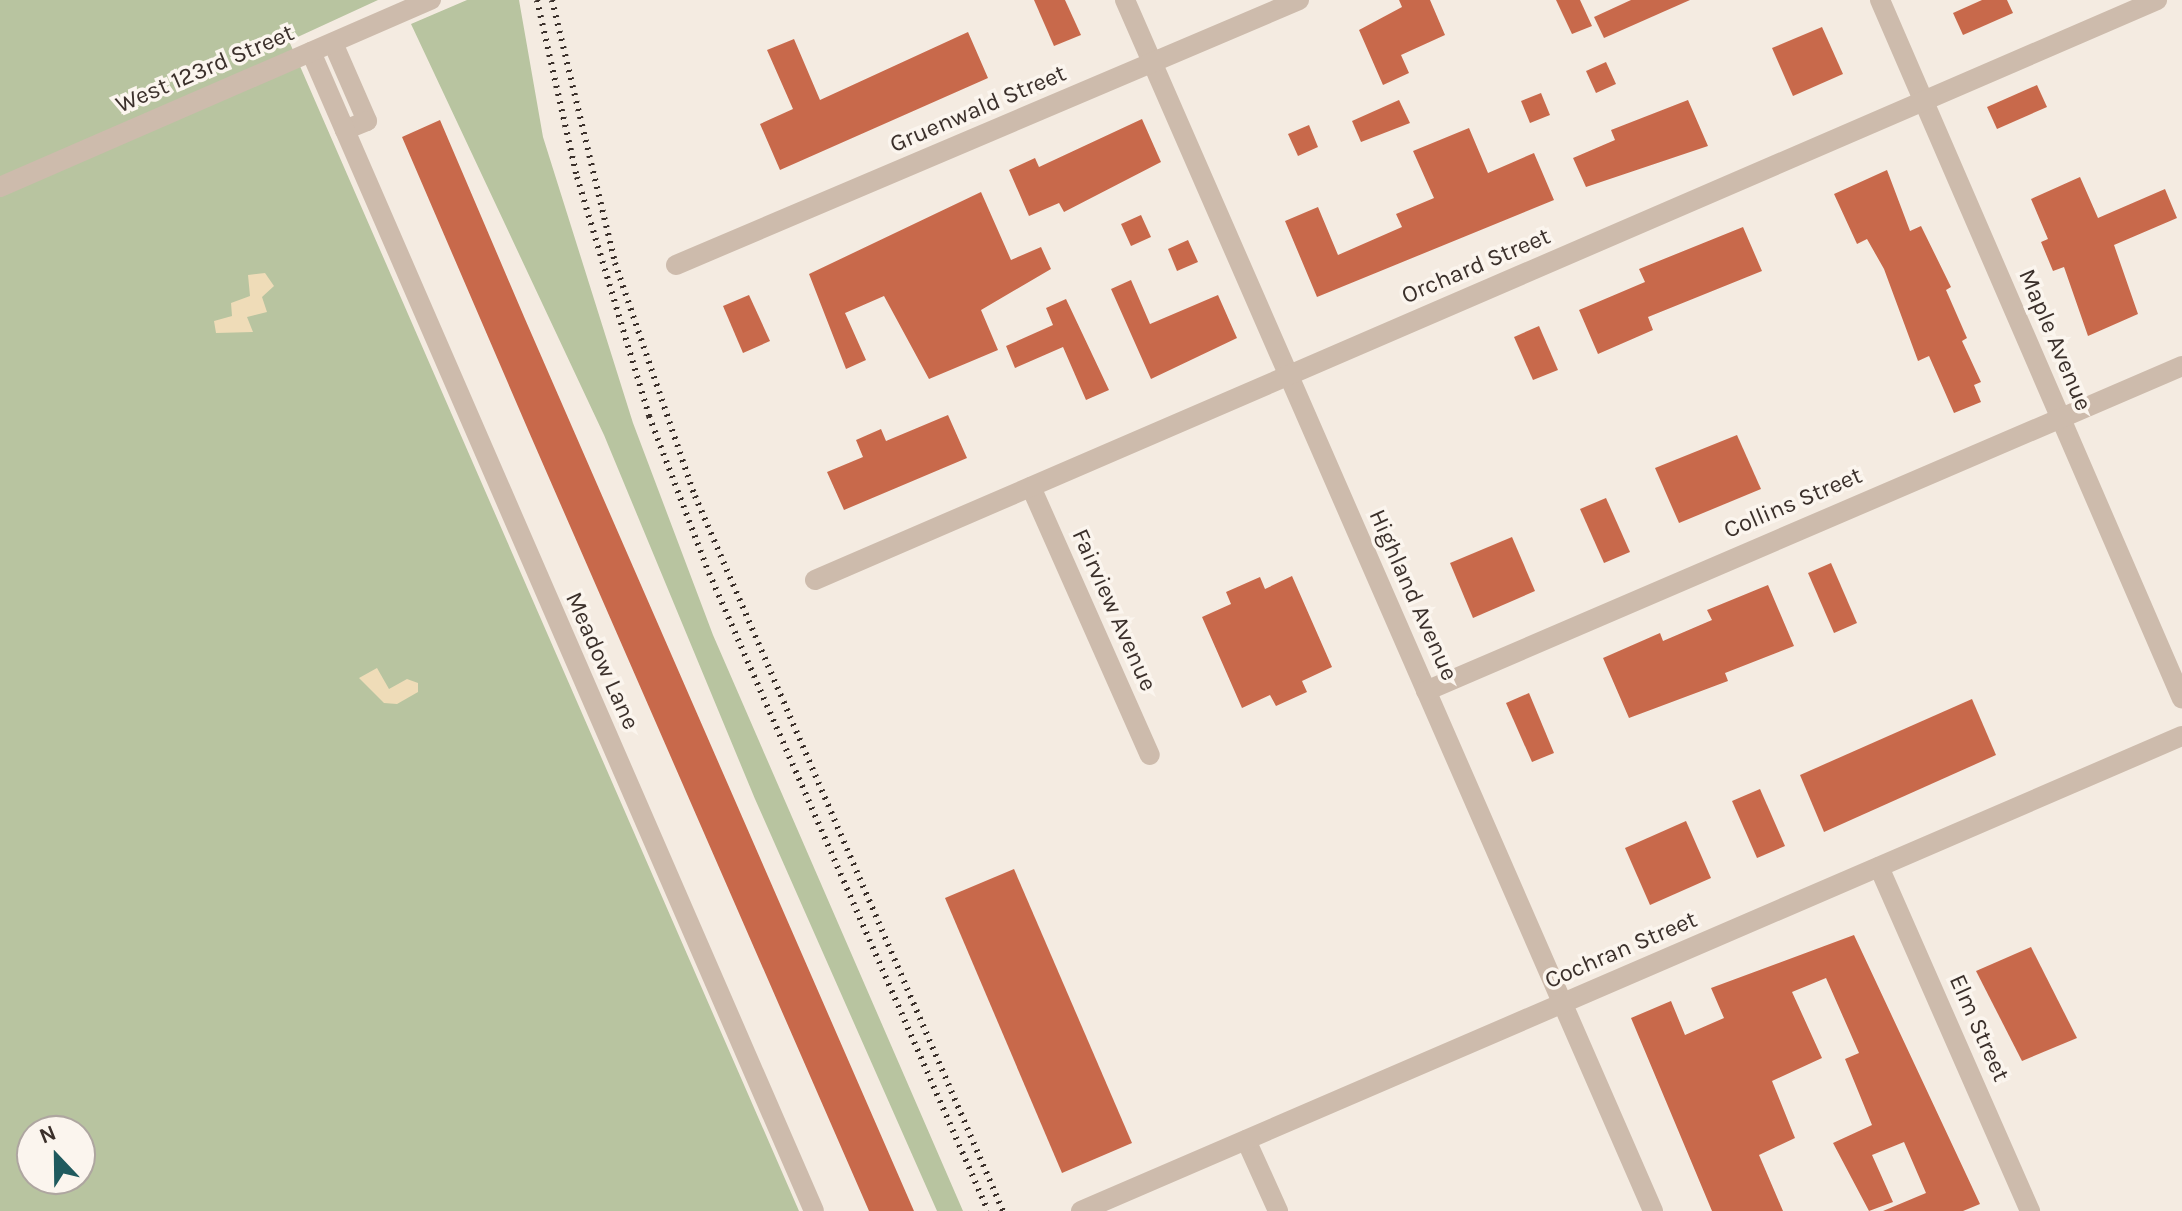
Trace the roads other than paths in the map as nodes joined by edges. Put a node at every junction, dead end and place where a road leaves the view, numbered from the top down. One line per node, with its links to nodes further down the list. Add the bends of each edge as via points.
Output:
1 (1125, 0): 8 (street, Highland Avenue)
2 (1299, 0): 8 (street, Gruenwald Street)
3 (1880, 0): 9 (street, Maple Avenue)
4 (2157, 0): 9 (street, Orchard Street)
5 (424, 1): 6 (street, West 123rd Street)
6 (333, 43): 7 (street, West 123rd Street); 10 (street, via 367,121)
7 (311, 52): 10 (street, Meadow Lane); 11 (street, West 123rd Street)
8 (1153, 64): 12 (street, Gruenwald Street); 14 (street, Highland Avenue)
9 (1924, 101): 14 (street, Orchard Street); 15 (street, Maple Avenue)
10 (345, 130): 25 (street, Meadow Lane)
11 (0, 187)
12 (676, 265)
13 (2182, 366): 15 (street, Collins Street)
14 (1289, 375): 16 (street, Orchard Street); 18 (street, Highland Avenue)
15 (2059, 417): 18 (street, Collins Street); 19 (street, Maple Avenue)
16 (1031, 487): 17 (street, Orchard Street); 21 (street, Fairview Avenue)
17 (815, 580)
18 (1426, 691): 23 (street, Highland Avenue)
19 (2182, 699)
20 (2182, 736): 22 (street, Cochran Street)
21 (1150, 755)
22 (1879, 867): 23 (street, Cochran Street); 29 (street, Elm Street)
23 (1563, 1003): 24 (street, Cochran Street); 28 (street, Highland Avenue)
24 (1246, 1140): 26 (street, Cochran Street); 27 (street)
25 (814, 1211)
26 (1081, 1211)
27 (1278, 1211)
28 (1653, 1211)
29 (2030, 1211)

